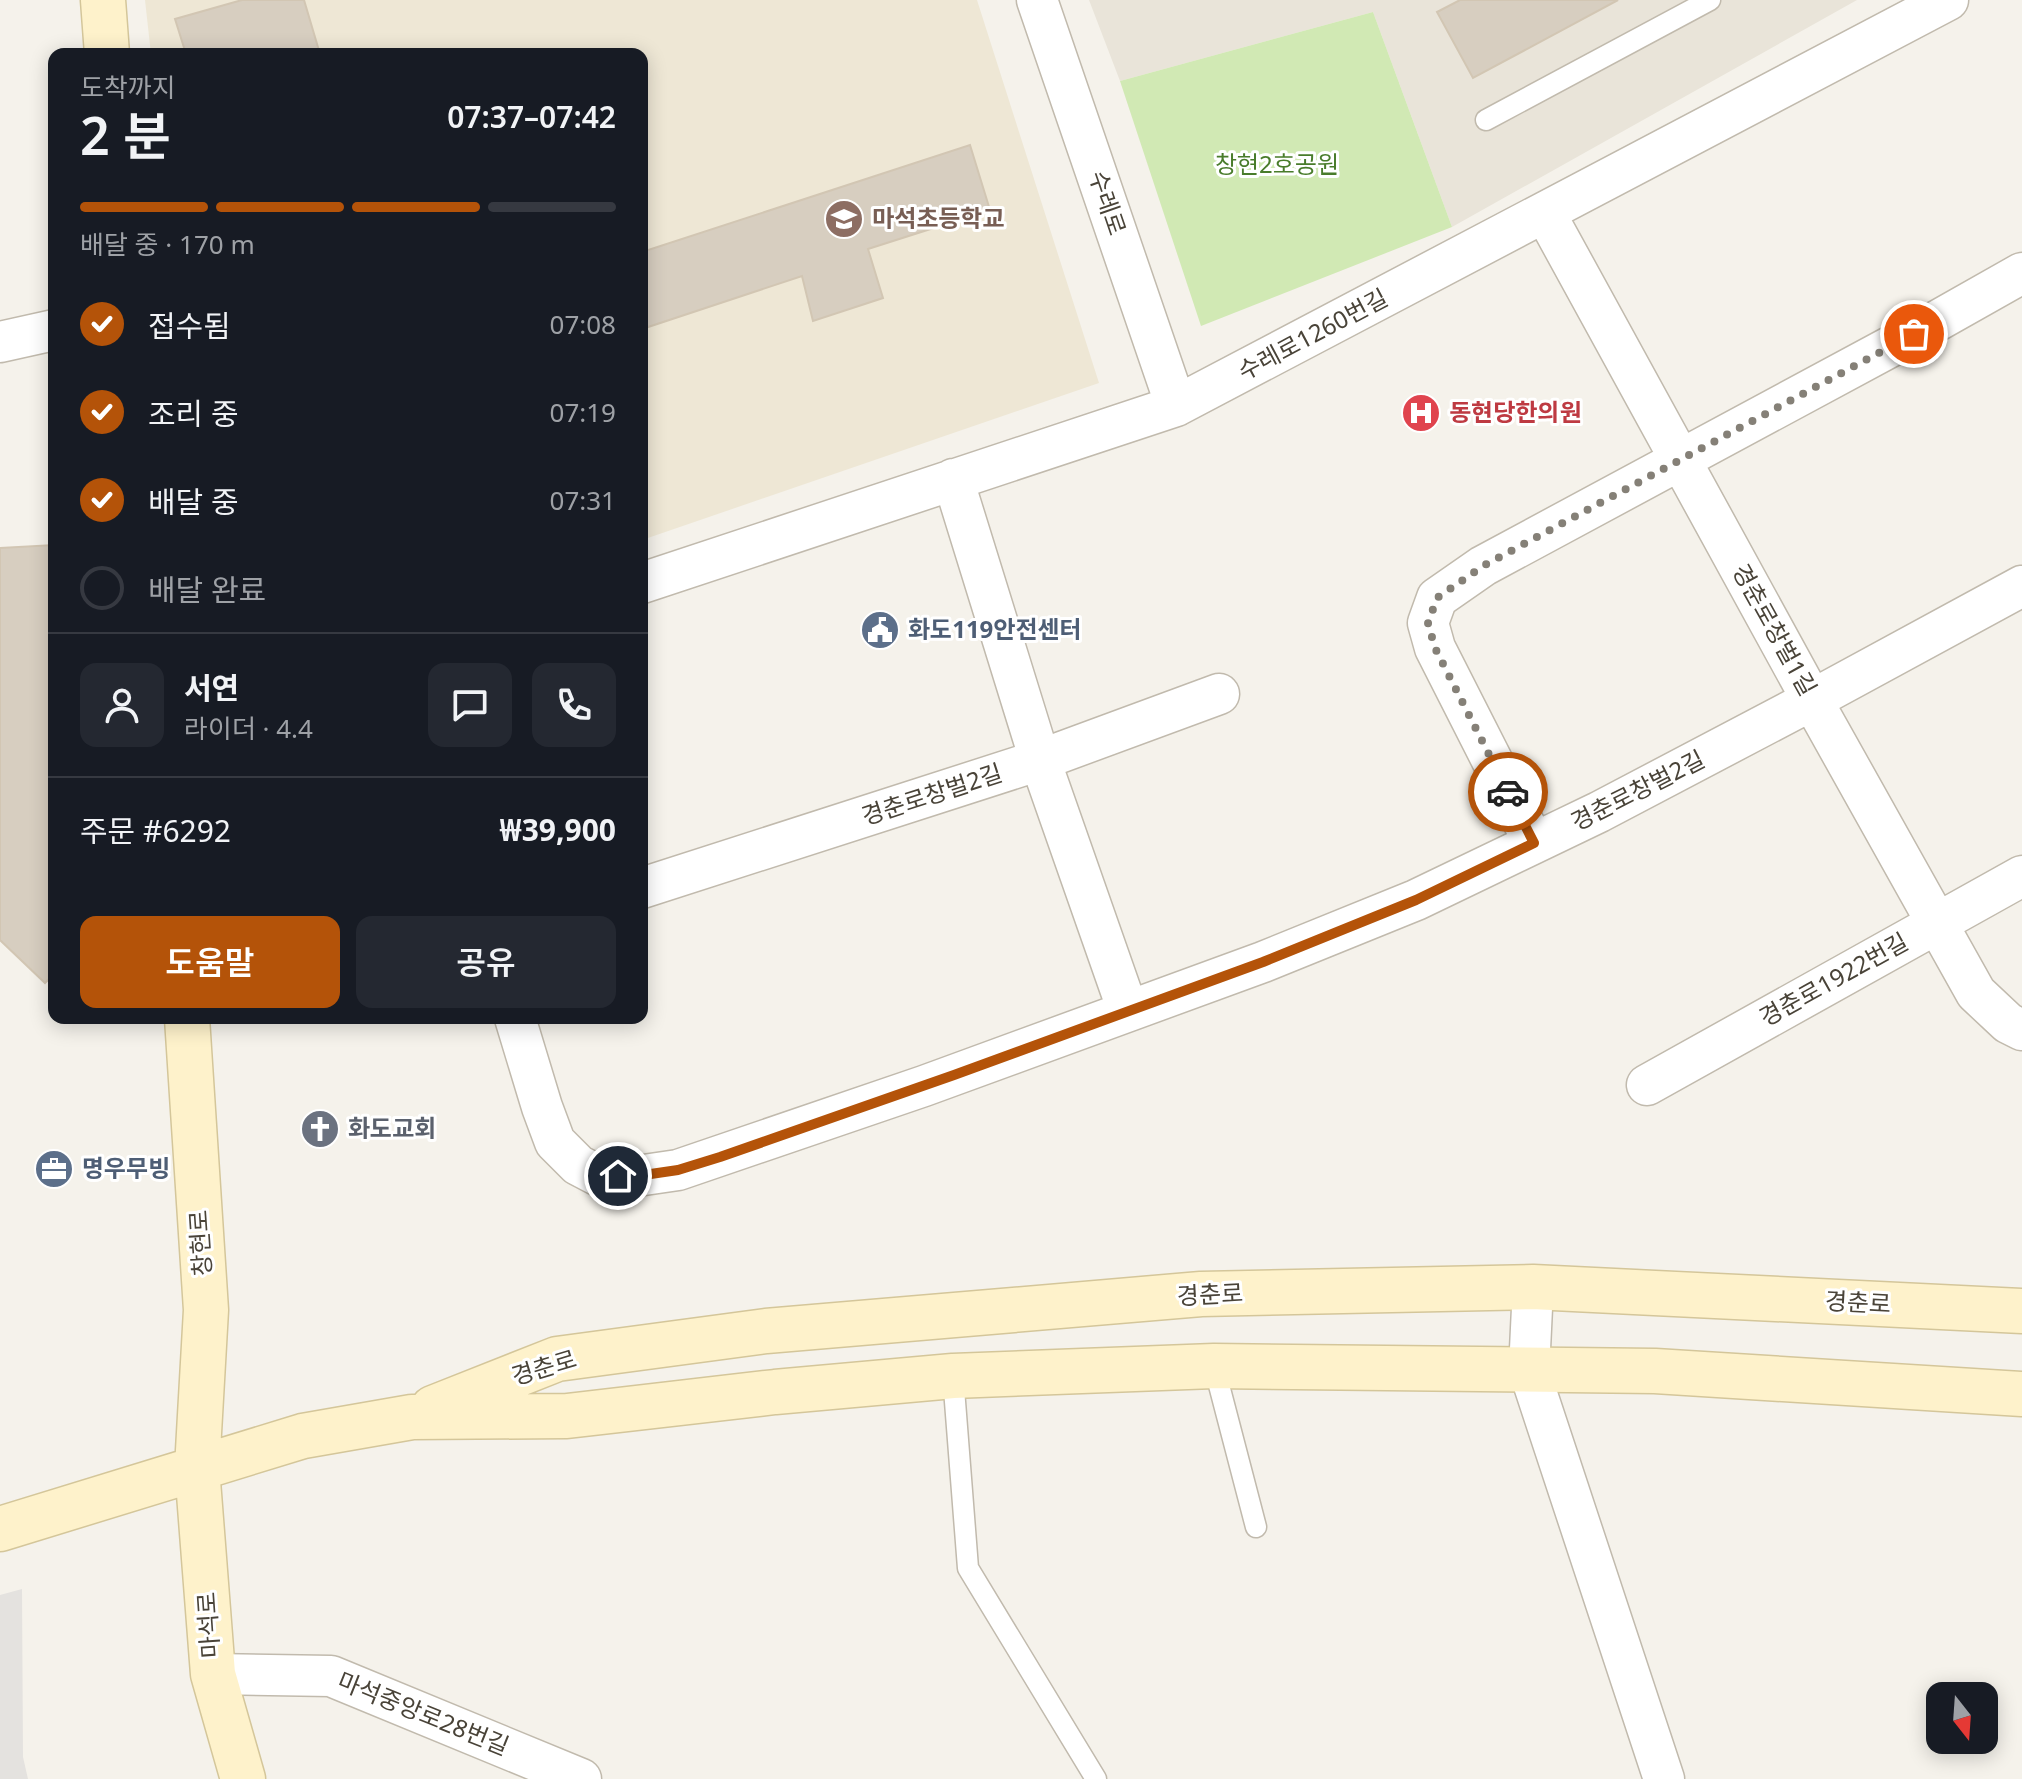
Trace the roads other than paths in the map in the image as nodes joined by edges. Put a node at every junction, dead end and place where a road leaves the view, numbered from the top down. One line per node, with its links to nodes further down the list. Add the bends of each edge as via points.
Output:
1 (103, 0): 5 (street)
2 (1037, 0): 11 (street, 수레로)
3 (1710, 0): 6 (lane)
4 (1948, 0): 7 (street, 수레로1260번길)
5 (107, 48)
6 (1486, 120)
7 (1545, 213): 11 (street, 수레로1260번길); 12 (street, 경춘로창벌1길)
8 (2022, 273): 12 (street)
9 (48, 331): 10 (street)
10 (0, 342)
11 (1176, 406): 13 (street, 수레로1260번길)
12 (1680, 460): 17 (street, 경춘로창벌1길); 19 (street, via 1483,566 1437,598 1428,623 1435,648)
13 (953, 479): 14 (street, 수레로1260번길); 18 (street)
14 (648, 581)
15 (2022, 586): 17 (street, 경춘로창벌2길)
16 (1219, 694): 18 (street, 경춘로창벌2길)
17 (1812, 700): 19 (street, 경춘로창벌2길); 22 (street, 경춘로창벌1길)
18 (1040, 760): 21 (street, 경춘로창벌2길); 23 (street)
19 (1534, 843): 23 (street, 경춘로창벌2길, via 1416,900)
20 (2022, 876): 22 (street, 경춘로1922번길)
21 (648, 886)
22 (1937, 922): 26 (street, 경춘로창벌1길, via 1976,993); 27 (street, 경춘로1922번길)
23 (1128, 1011): 25 (street, 경춘로창벌2길, via 720,1157 637,1176 599,1176 578,1165 555,1142)
24 (187, 1024): 35 (street, 창현로, via 206,1310)
25 (517, 1024)
26 (2022, 1030)
27 (1647, 1085)
28 (1533, 1287): 29 (street, 경춘로); 31 (street); 34 (street, 경춘로, via 1201,1294 766,1331 557,1359)
29 (2022, 1311)
30 (1214, 1366): 31 (street, 경춘로); 32 (street, 경춘로); 37 (lane)
31 (1529, 1370): 33 (street, 경춘로, via 1655,1371); 42 (street)
32 (953, 1376): 34 (street, 경춘로, via 567,1416); 41 (lane, via 968,1568)
33 (2022, 1394)
34 (412, 1417): 35 (street, 경춘로, via 303,1436)
35 (197, 1468): 36 (street, 경춘로); 38 (street, 마석로)
36 (13, 1525)
37 (1256, 1527)
38 (213, 1674): 39 (street, 마석중앙로28번길, via 331,1676); 40 (street, 마석로)
39 (564, 1776)
40 (243, 1779)
41 (1096, 1779)
42 (1664, 1779)

